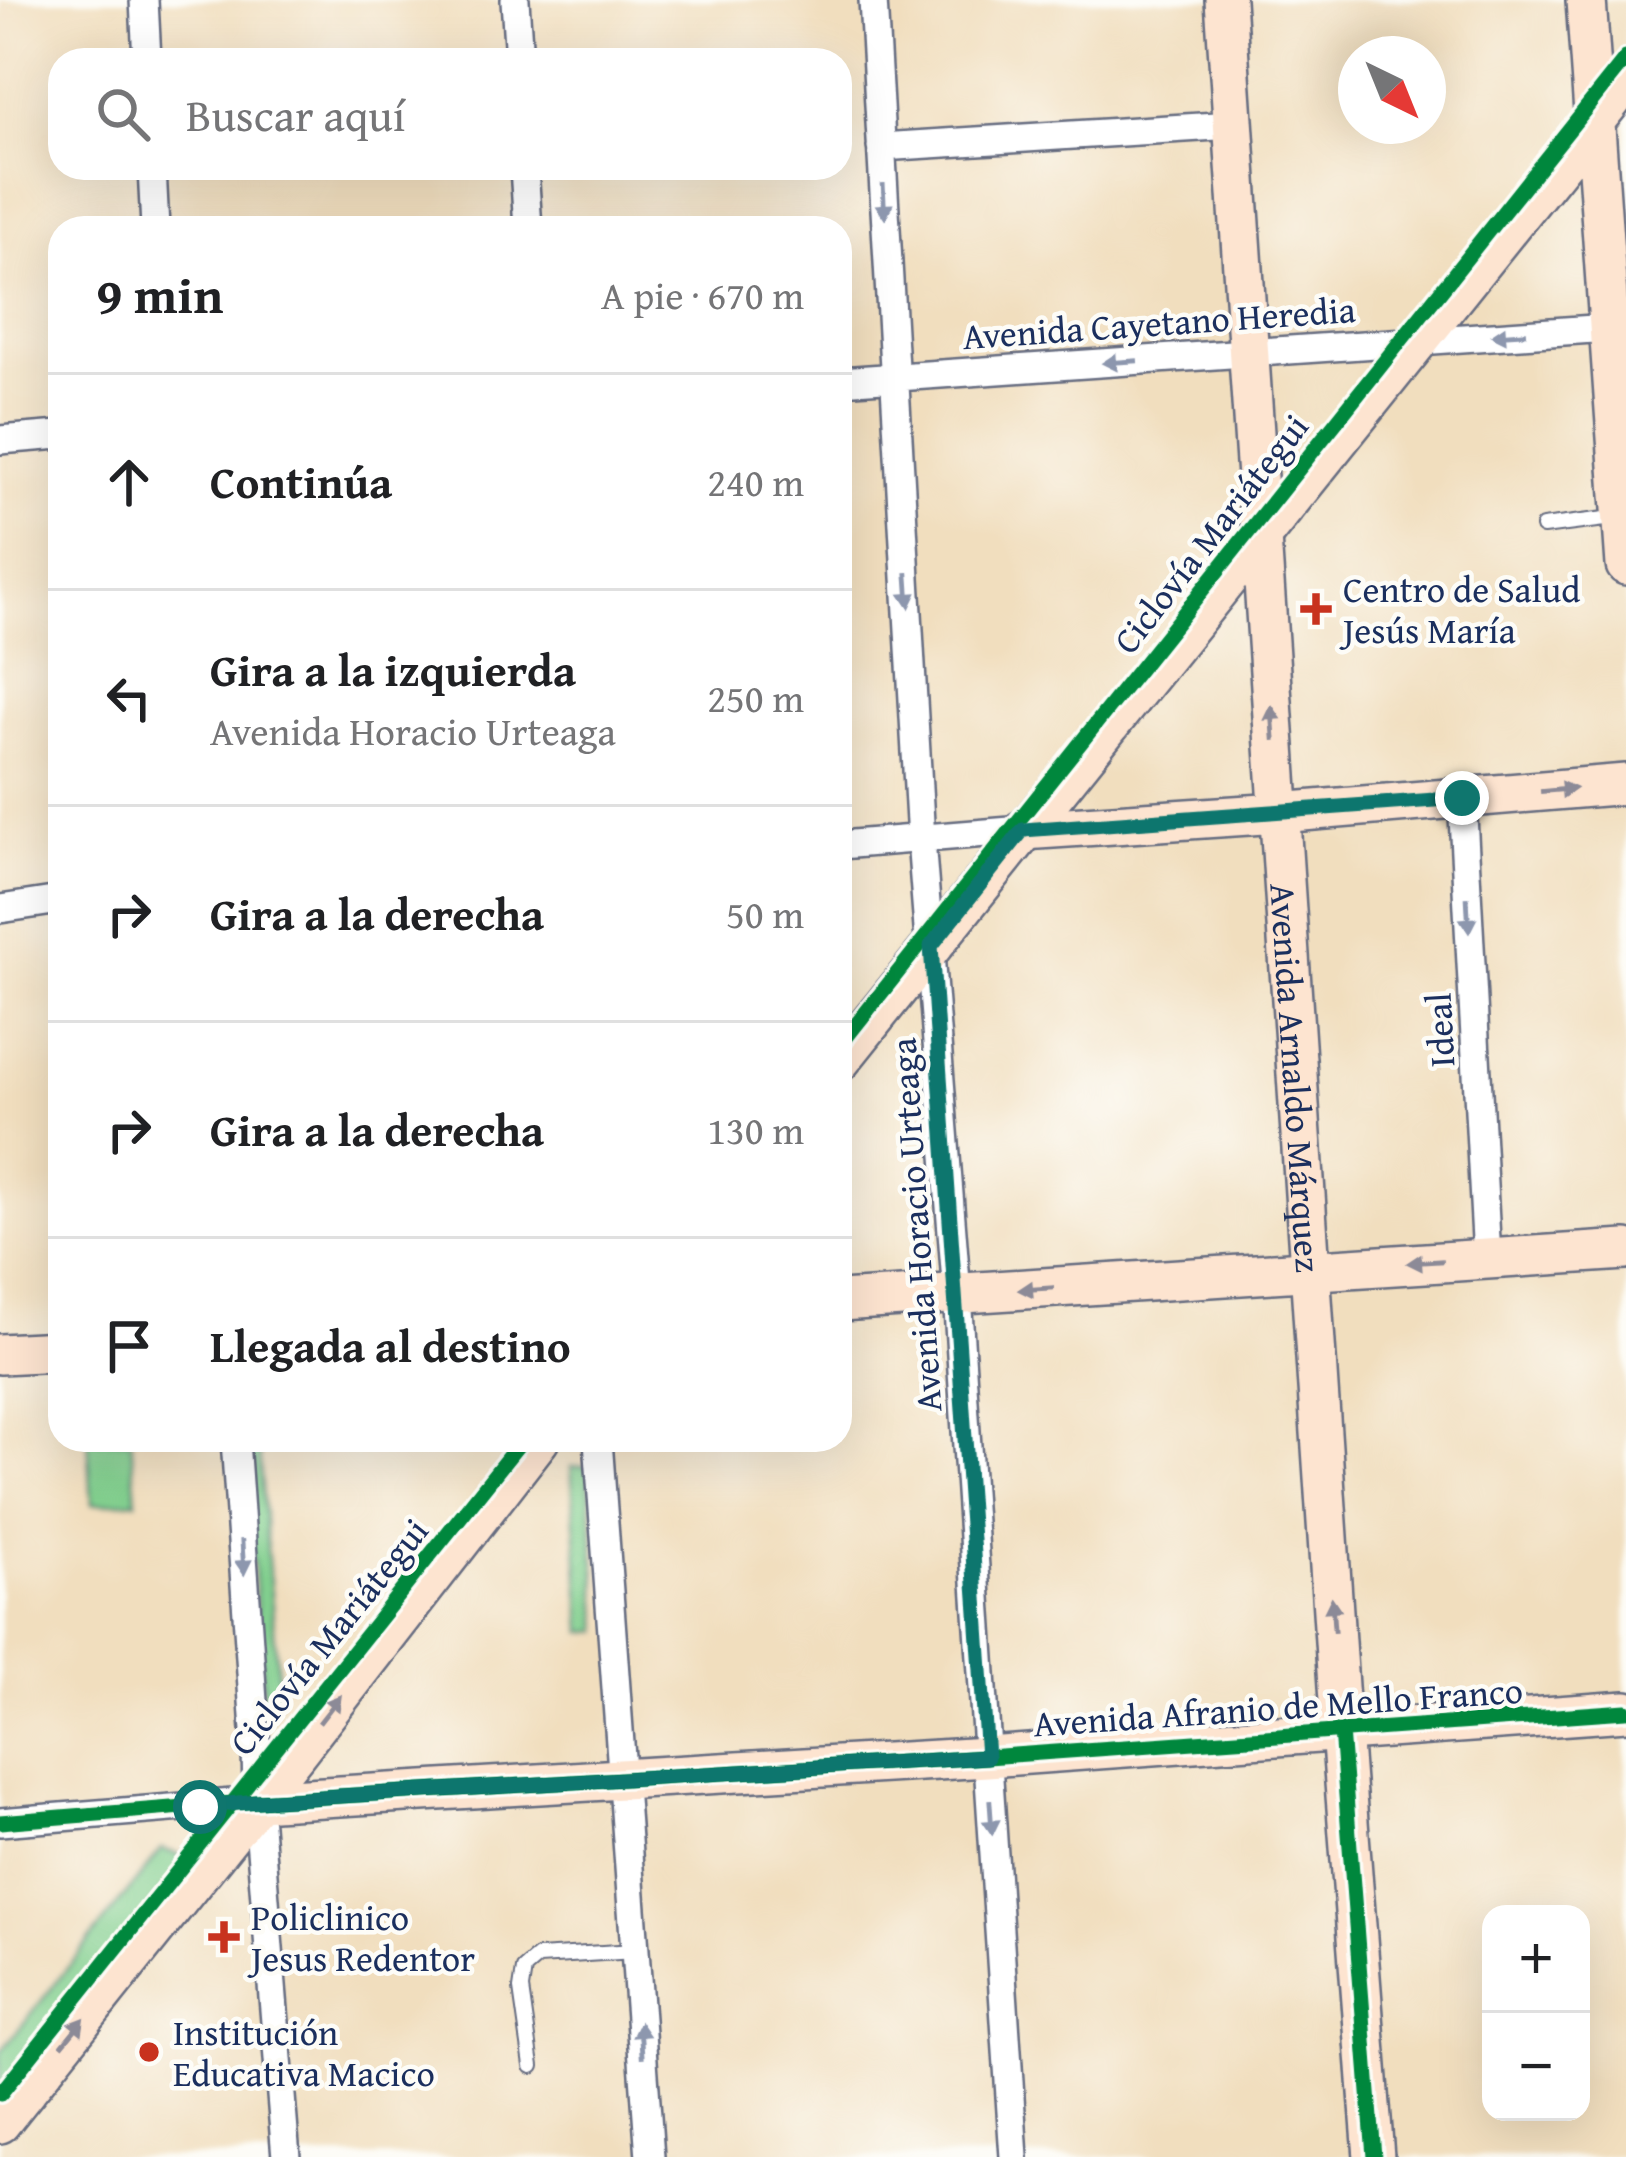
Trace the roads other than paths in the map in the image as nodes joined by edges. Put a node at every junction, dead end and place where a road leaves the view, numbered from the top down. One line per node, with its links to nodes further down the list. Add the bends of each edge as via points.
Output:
1 (144, 0): 6 (street)
2 (515, 0): 7 (street)
3 (873, 0): 11 (street, Avenida Horacio Urteaga)
4 (1225, 0): 10 (street, Avenida Arnaldo Márquez)
5 (1586, 0): 9 (street)
6 (146, 48)
7 (518, 48)
8 (1626, 82): 9 (street)
9 (1595, 120): 16 (street); 17 (street)
10 (1233, 125): 11 (street); 18 (street, Avenida Arnaldo Márquez)
11 (881, 147): 19 (street, Avenida Horacio Urteaga, one-way to 19)
12 (153, 180): 14 (street)
13 (525, 180): 15 (street)
14 (154, 216)
15 (527, 216)
16 (1618, 327): 17 (street, Avenida Cayetano Heredia, one-way to 17); 23 (street)
17 (1420, 339): 18 (street, Avenida Cayetano Heredia); 25 (street)
18 (1248, 353): 19 (street, Avenida Cayetano Heredia, one-way to 19); 25 (street, Avenida Arnaldo Márquez)
19 (895, 377): 20 (street, Avenida Cayetano Heredia); 31 (street, Avenida Horacio Urteaga, one-way to 31)
20 (852, 380)
21 (48, 436): 22 (street)
22 (0, 440)
23 (1622, 517): 24 (lane); 26 (street)
24 (1543, 527)
25 (1260, 536): 29 (street, Avenida Arnaldo Márquez, one-way to 25); 30 (street)
26 (1626, 565)
27 (1626, 784): 28 (street, one-way to 27)
28 (1462, 798): 29 (street); 38 (street, Ideal, one-way to 38)
29 (1279, 813): 30 (street); 39 (street, Avenida Arnaldo Márquez)
30 (1023, 830): 31 (street); 35 (street)
31 (921, 840): 32 (street); 35 (street, Avenida Horacio Urteaga)
32 (852, 844)
33 (48, 902): 34 (street)
34 (0, 909)
35 (931, 946): 36 (street); 40 (street, Avenida Horacio Urteaga)
36 (852, 1045)
37 (1626, 1250): 38 (street)
38 (1487, 1258): 39 (street, one-way to 39)
39 (1310, 1270): 40 (street, one-way to 40); 48 (street, Avenida Arnaldo Márquez, one-way to 39)
40 (957, 1295): 41 (street); 49 (street, Avenida Horacio Urteaga)
41 (852, 1299)
42 (48, 1352): 43 (street)
43 (0, 1354)
44 (237, 1452): 51 (street, one-way to 51)
45 (530, 1452): 51 (street, one-way to 45)
46 (599, 1452): 50 (street)
47 (1626, 1711): 48 (street, Avenida Afranio de Mello Franco)
48 (1341, 1731): 49 (street, Avenida Afranio de Mello Franco); 59 (street, Avenida Arnaldo Márquez)
49 (987, 1757): 50 (street, Avenida Afranio de Mello Franco); 58 (street, Avenida Horacio Urteaga, one-way to 58)
50 (622, 1780): 51 (street, Avenida Afranio de Mello Franco); 53 (street)
51 (257, 1801): 52 (street, Avenida Afranio de Mello Franco); 55 (street, one-way to 51); 56 (street)
52 (0, 1822)
53 (635, 1951): 54 (lane, via 538,1958 524,1970); 57 (street, one-way to 53)
54 (532, 2066)
55 (0, 2123)
56 (286, 2157)
57 (650, 2157)
58 (1014, 2157)
59 (1374, 2157)

